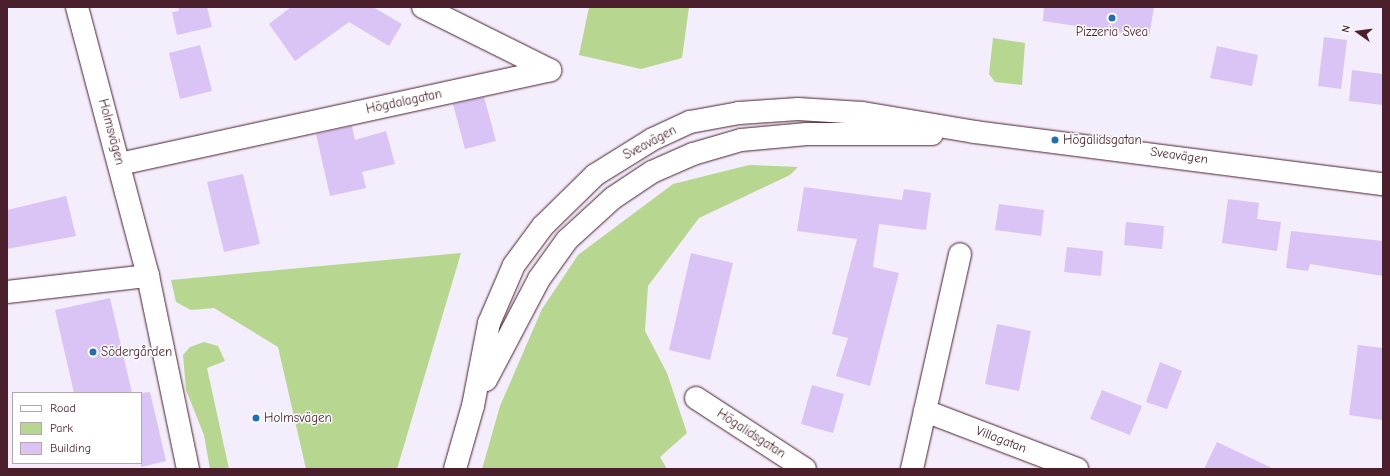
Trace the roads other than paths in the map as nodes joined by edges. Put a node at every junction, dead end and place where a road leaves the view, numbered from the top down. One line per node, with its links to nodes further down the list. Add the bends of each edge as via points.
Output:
1 (77, 7): 4 (main road, Holmsvägen)
2 (423, 7): 4 (main road, Högdalagatan, via 550,70)
3 (975, 132): 5 (main road, Sveavägen); 10 (main road, Sveavägen, via 807,134 741,140 693,154 652,172 613,198 567,240 539,279); 10 (main road, Sveavägen, via 862,112 798,109 739,113 690,122 653,139 595,175 543,226 514,265 489,323)
4 (120, 164): 7 (main road, Holmsvägen)
5 (1383, 184)
6 (960, 254): 11 (main road)
7 (148, 276): 8 (main road); 12 (main road, Holmsvägen)
8 (7, 292)
9 (696, 398): 14 (main road, Högalidsgatan)
10 (473, 406): 13 (main road, Sveavägen)
11 (925, 411): 15 (main road); 16 (main road, Villagatan)
12 (188, 469)
13 (455, 469)
14 (805, 469)
15 (912, 469)
16 (1077, 469)

